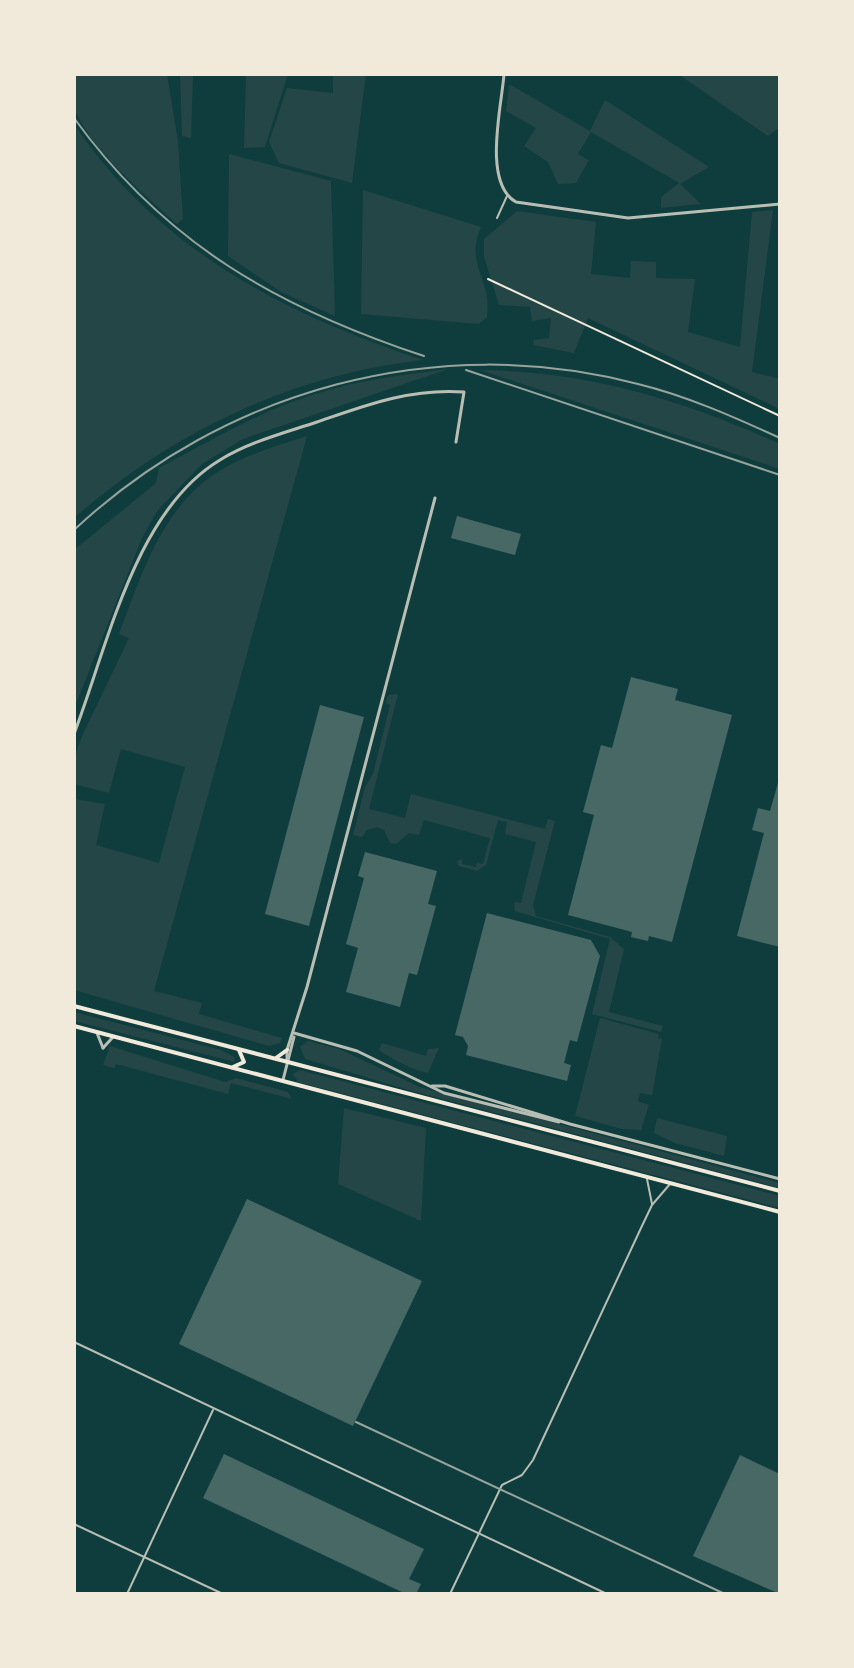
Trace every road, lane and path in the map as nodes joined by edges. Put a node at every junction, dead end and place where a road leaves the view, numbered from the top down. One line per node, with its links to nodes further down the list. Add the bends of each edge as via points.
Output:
1 (504, 74): 2 (street, via 496,144)
2 (507, 196): 3 (street, via 523,204 628,218); 4 (lane)
3 (780, 204)
4 (497, 218)
5 (488, 279): 6 (path)
6 (780, 416)
7 (456, 442): 9 (street, via 464,392 429,390 391,397 219,460 184,488 148,538)
8 (435, 498): 13 (street)
9 (74, 734)
10 (74, 1006): 15 (main road)
11 (74, 1026): 12 (main road)
12 (95, 1032): 14 (main road); 14 (street, via 103,1048)
13 (294, 1033): 16 (street); 18 (street); 22 (street, via 357,1051 432,1086)
14 (113, 1037): 19 (main road)
15 (239, 1050): 17 (main road); 19 (main road, via 244,1062)
16 (287, 1050): 17 (main road); 18 (street)
17 (275, 1059): 18 (main road)
18 (287, 1062): 20 (street); 24 (main road)
19 (231, 1068): 20 (main road)
20 (283, 1081): 21 (main road)
21 (646, 1177): 23 (main road); 25 (lane)
22 (780, 1179)
23 (671, 1183): 25 (lane); 26 (main road)
24 (780, 1191)
25 (652, 1205): 30 (lane, via 533,1460 522,1475 502,1485)
26 (780, 1212)
27 (74, 1342): 28 (lane)
28 (213, 1409): 30 (lane); 31 (lane)
29 (74, 1524): 31 (lane)
30 (479, 1533): 34 (lane); 35 (lane)
31 (145, 1557): 32 (lane); 33 (lane)
32 (127, 1594)
33 (223, 1594)
34 (450, 1594)
35 (607, 1594)

